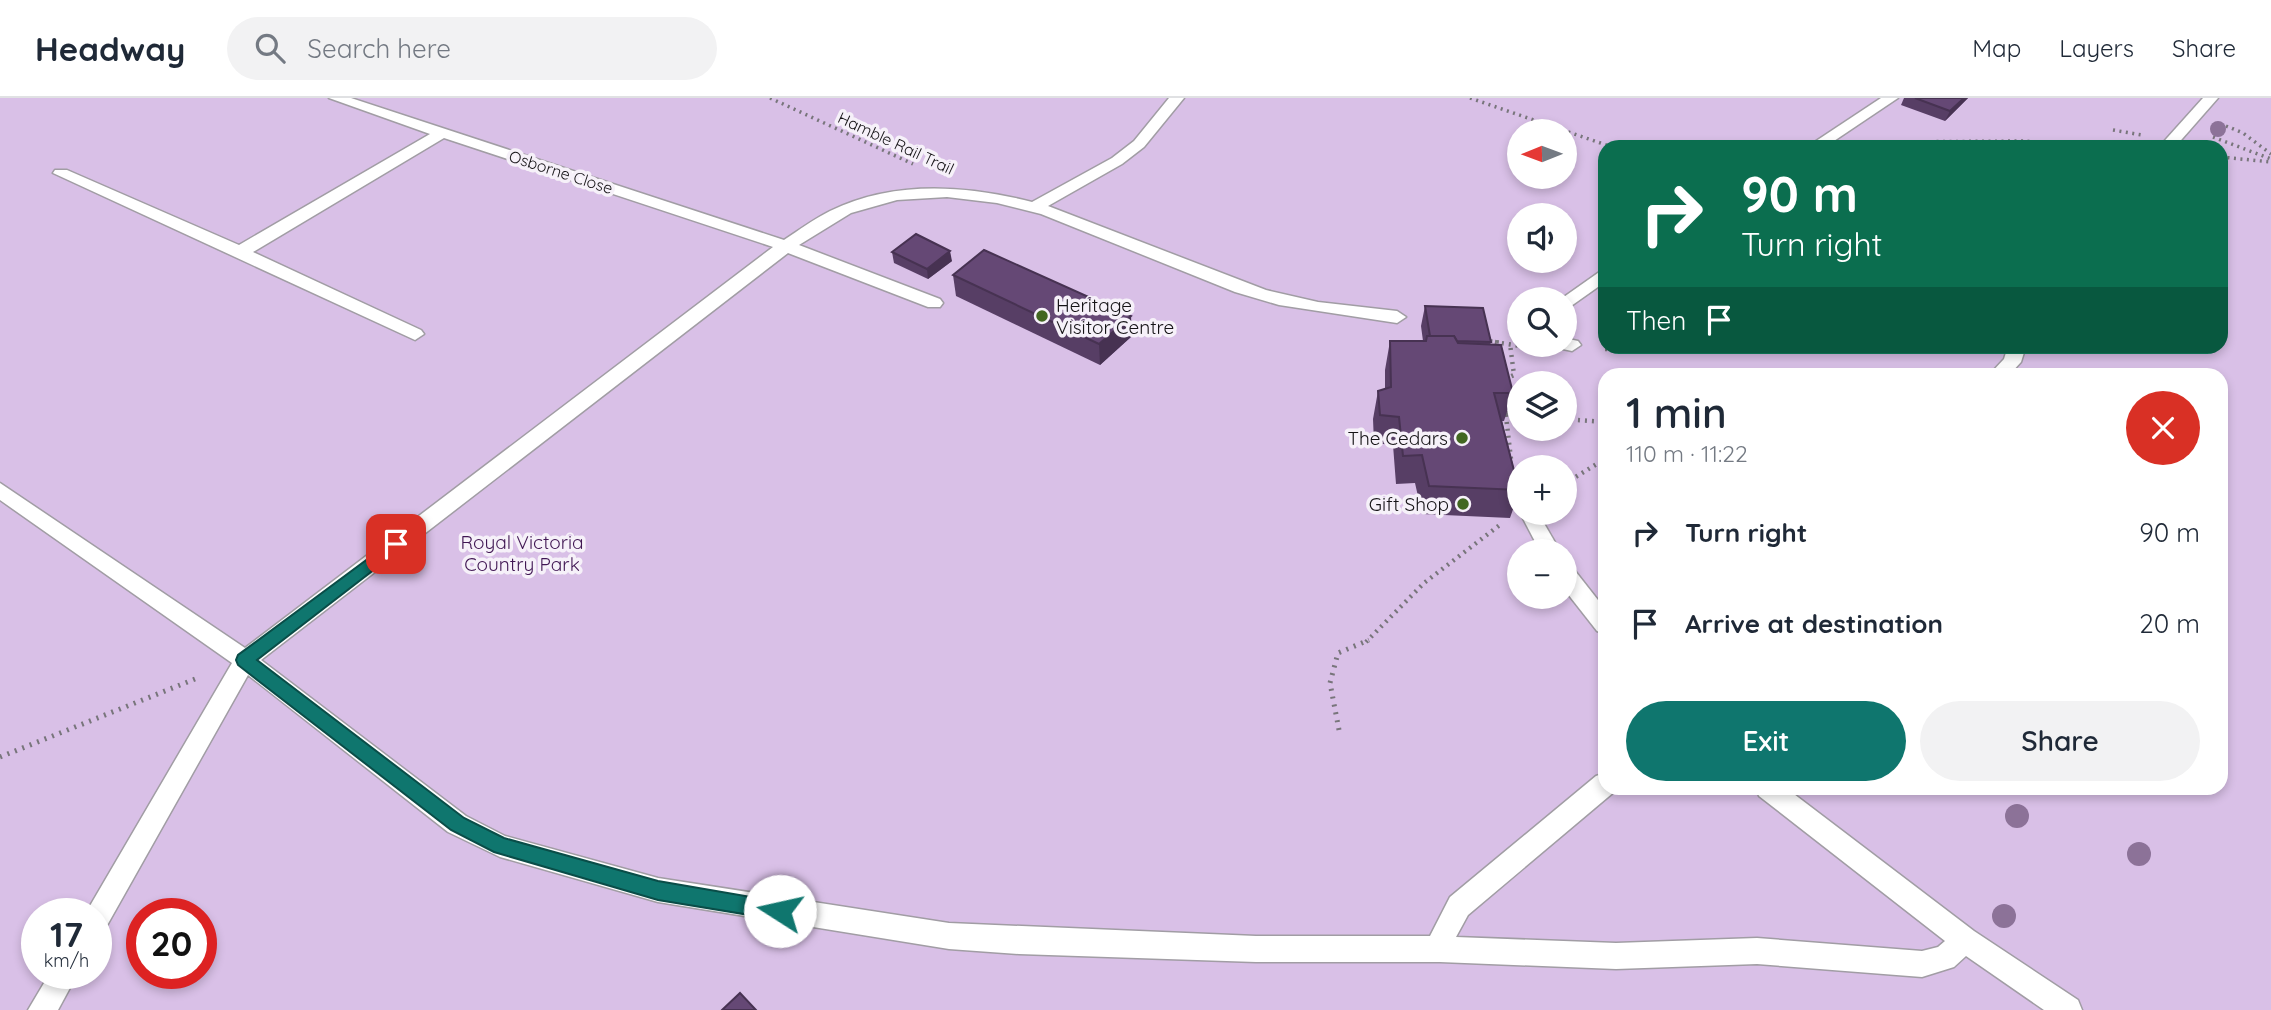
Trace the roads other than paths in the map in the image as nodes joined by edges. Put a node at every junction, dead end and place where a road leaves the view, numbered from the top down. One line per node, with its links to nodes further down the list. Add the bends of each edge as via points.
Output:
1 (336, 98): 5 (lane, Osborne Close)
2 (1177, 98): 9 (lane, via 1139,144 1117,161)
3 (1891, 98): 6 (lane)
4 (2211, 98): 7 (lane)
5 (442, 133): 10 (lane, Osborne Close); 11 (lane)
6 (1830, 140)
7 (2173, 140)
8 (61, 173): 11 (lane)
9 (1036, 206): 10 (lane, via 975,192 883,198 843,210); 15 (lane, via 1243,289 1319,307)
10 (786, 246): 14 (lane, Osborne Close); 22 (lane)
11 (240, 252): 16 (lane)
12 (1598, 279): 13 (lane)
13 (1577, 296)
14 (934, 303)
15 (1397, 317)
16 (415, 334)
17 (0, 490): 22 (lane)
18 (1528, 525): 19 (lane)
19 (1540, 539)
20 (1577, 589): 21 (lane)
21 (1598, 616)
22 (244, 660): 25 (lane); 27 (lane, via 457,824 500,846 658,891 891,929 1018,941)
23 (1598, 790): 27 (lane, via 1459,906 1444,930)
24 (1777, 795): 26 (lane)
25 (109, 898)
26 (1965, 940): 27 (lane, via 1945,958 1922,964 1757,951 1616,956); 30 (lane)
27 (1440, 949)
28 (55, 989): 29 (lane)
29 (42, 1010)
30 (2068, 1010)

